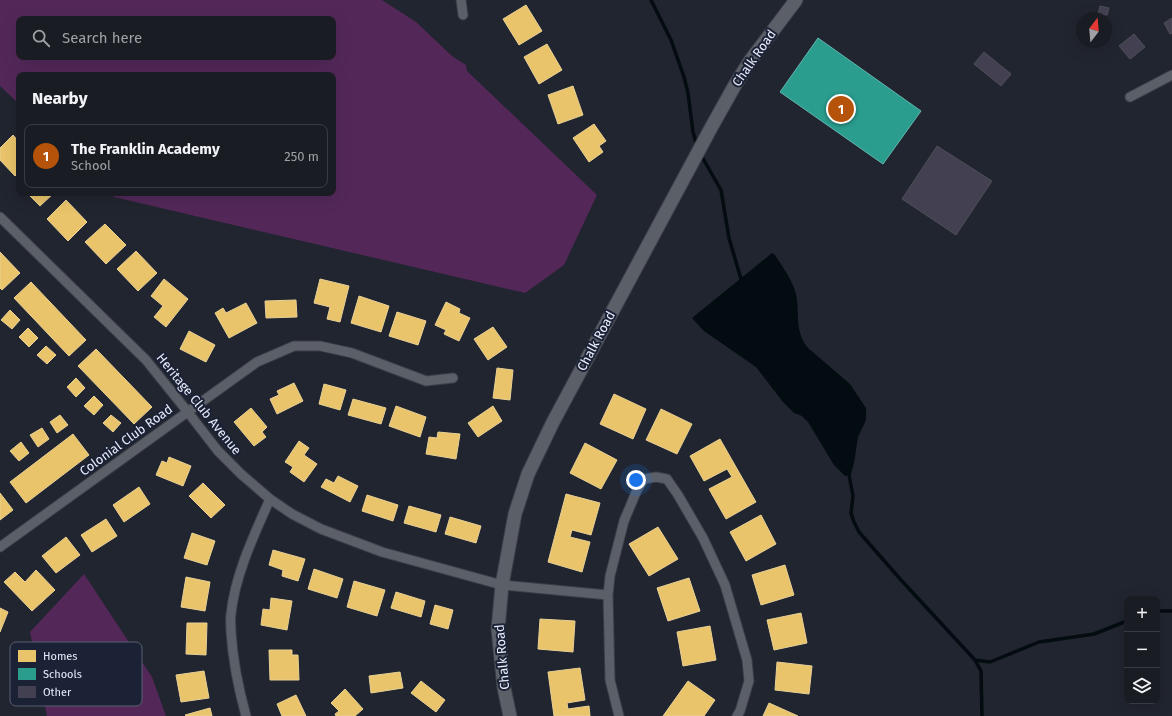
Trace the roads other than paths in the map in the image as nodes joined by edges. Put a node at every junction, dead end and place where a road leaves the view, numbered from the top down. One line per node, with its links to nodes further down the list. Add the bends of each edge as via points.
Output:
1 (462, 0): 3 (street)
2 (796, 0): 11 (street, Chalk Road, via 734,85 553,422 528,474 515,514)
3 (463, 16)
4 (1172, 75): 5 (street)
5 (1130, 98)
6 (0, 217): 8 (street, Heritage Club Avenue, via 146,360)
7 (453, 378): 8 (street, Colonial Club Road, via 426,381 352,354 320,346 294,346 257,362)
8 (187, 411): 9 (street, Heritage Club Avenue, via 218,451); 10 (street, Colonial Club Road)
9 (270, 499): 11 (street, Heritage Club Avenue, via 321,529 382,552); 13 (street, via 252,538 238,578 231,615 237,682)
10 (0, 547)
11 (502, 585): 12 (street, Heritage Club Avenue); 14 (street, Chalk Road, via 498,629 504,688)
12 (608, 595): 15 (street, via 610,680); 16 (street, via 610,576 624,521 637,490 644,479 667,479 703,538 725,585 747,660 749,680)
13 (246, 716)
14 (510, 716)
15 (619, 716)
16 (737, 716)

